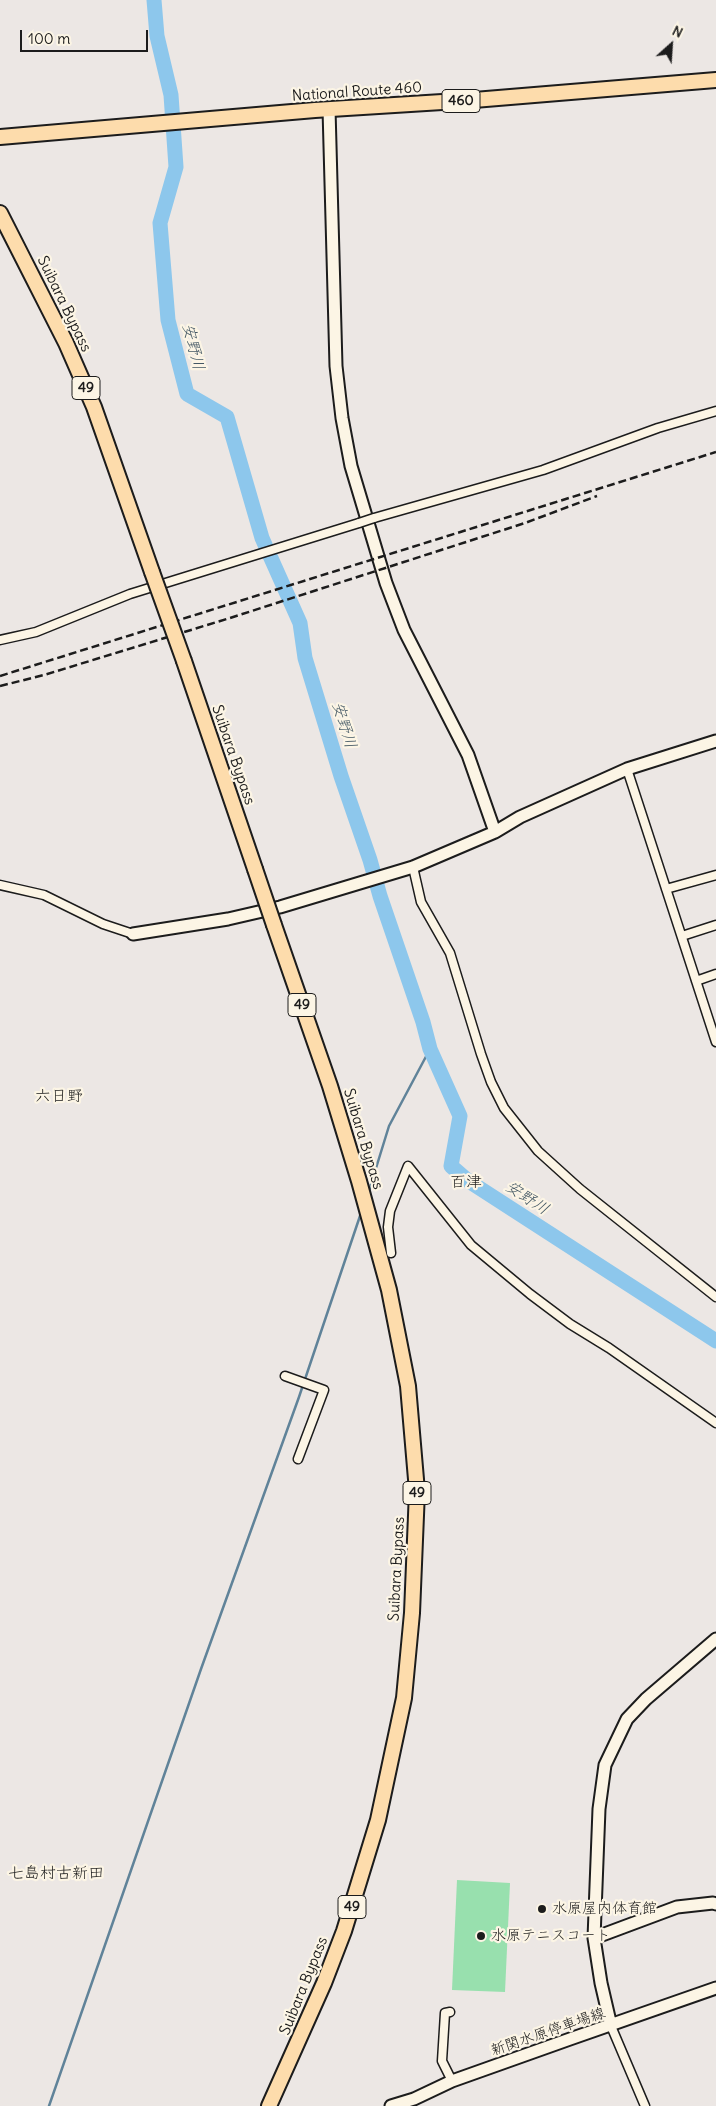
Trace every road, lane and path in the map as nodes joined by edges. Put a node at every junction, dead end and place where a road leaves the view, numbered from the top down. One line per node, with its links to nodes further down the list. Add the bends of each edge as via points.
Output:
1 (716, 80): 2 (highway, National Route 460 / 460)
2 (329, 109): 3 (highway, National Route 460 / 460); 9 (street, via 336,366 350,466 401,622 468,755)
3 (4, 138)
4 (0, 213): 34 (highway, Suibara Bypass / 49, bridge, via 66,343 94,407 184,661 330,1086 389,1290 408,1386 417,1491 412,1613 404,1698 392,1764 344,1931 310,2017)
5 (716, 410): 6 (street, bridge, via 543,470 218,566 130,594 36,632)
6 (0, 640)
7 (716, 741): 8 (street)
8 (628, 769): 9 (street, via 520,817); 13 (street)
9 (495, 832): 10 (street)
10 (407, 868): 15 (street, via 280,907); 22 (street, via 450,954 480,1054 504,1108 538,1151 580,1189)
11 (716, 874): 13 (street)
12 (0, 885): 15 (street, via 44,895 103,924)
13 (666, 889): 16 (street)
14 (716, 924): 16 (street)
15 (137, 934)
16 (682, 936): 18 (street)
17 (716, 974): 18 (street)
18 (696, 980): 19 (street)
19 (714, 1027): 20 (street)
20 (716, 1042)
21 (391, 1253): 24 (street, via 390,1212 408,1166 471,1245 570,1324)
22 (716, 1297)
23 (285, 1376): 25 (street, via 324,1390)
24 (716, 1423)
25 (298, 1459)
26 (716, 1639): 28 (street, via 627,1719 604,1764)
27 (715, 1901): 28 (street, via 677,1907)
28 (594, 1938): 31 (street)
29 (716, 1988): 31 (street, 新関水原停車場線)
30 (450, 2012): 32 (street, via 444,2012 442,2061)
31 (611, 2026): 32 (street, 新関水原停車場線); 36 (street)
32 (452, 2081): 33 (street, 新関水原停車場線)
33 (415, 2103): 35 (street, 新関水原停車場線)
34 (269, 2106)
35 (391, 2106)
36 (645, 2106)

